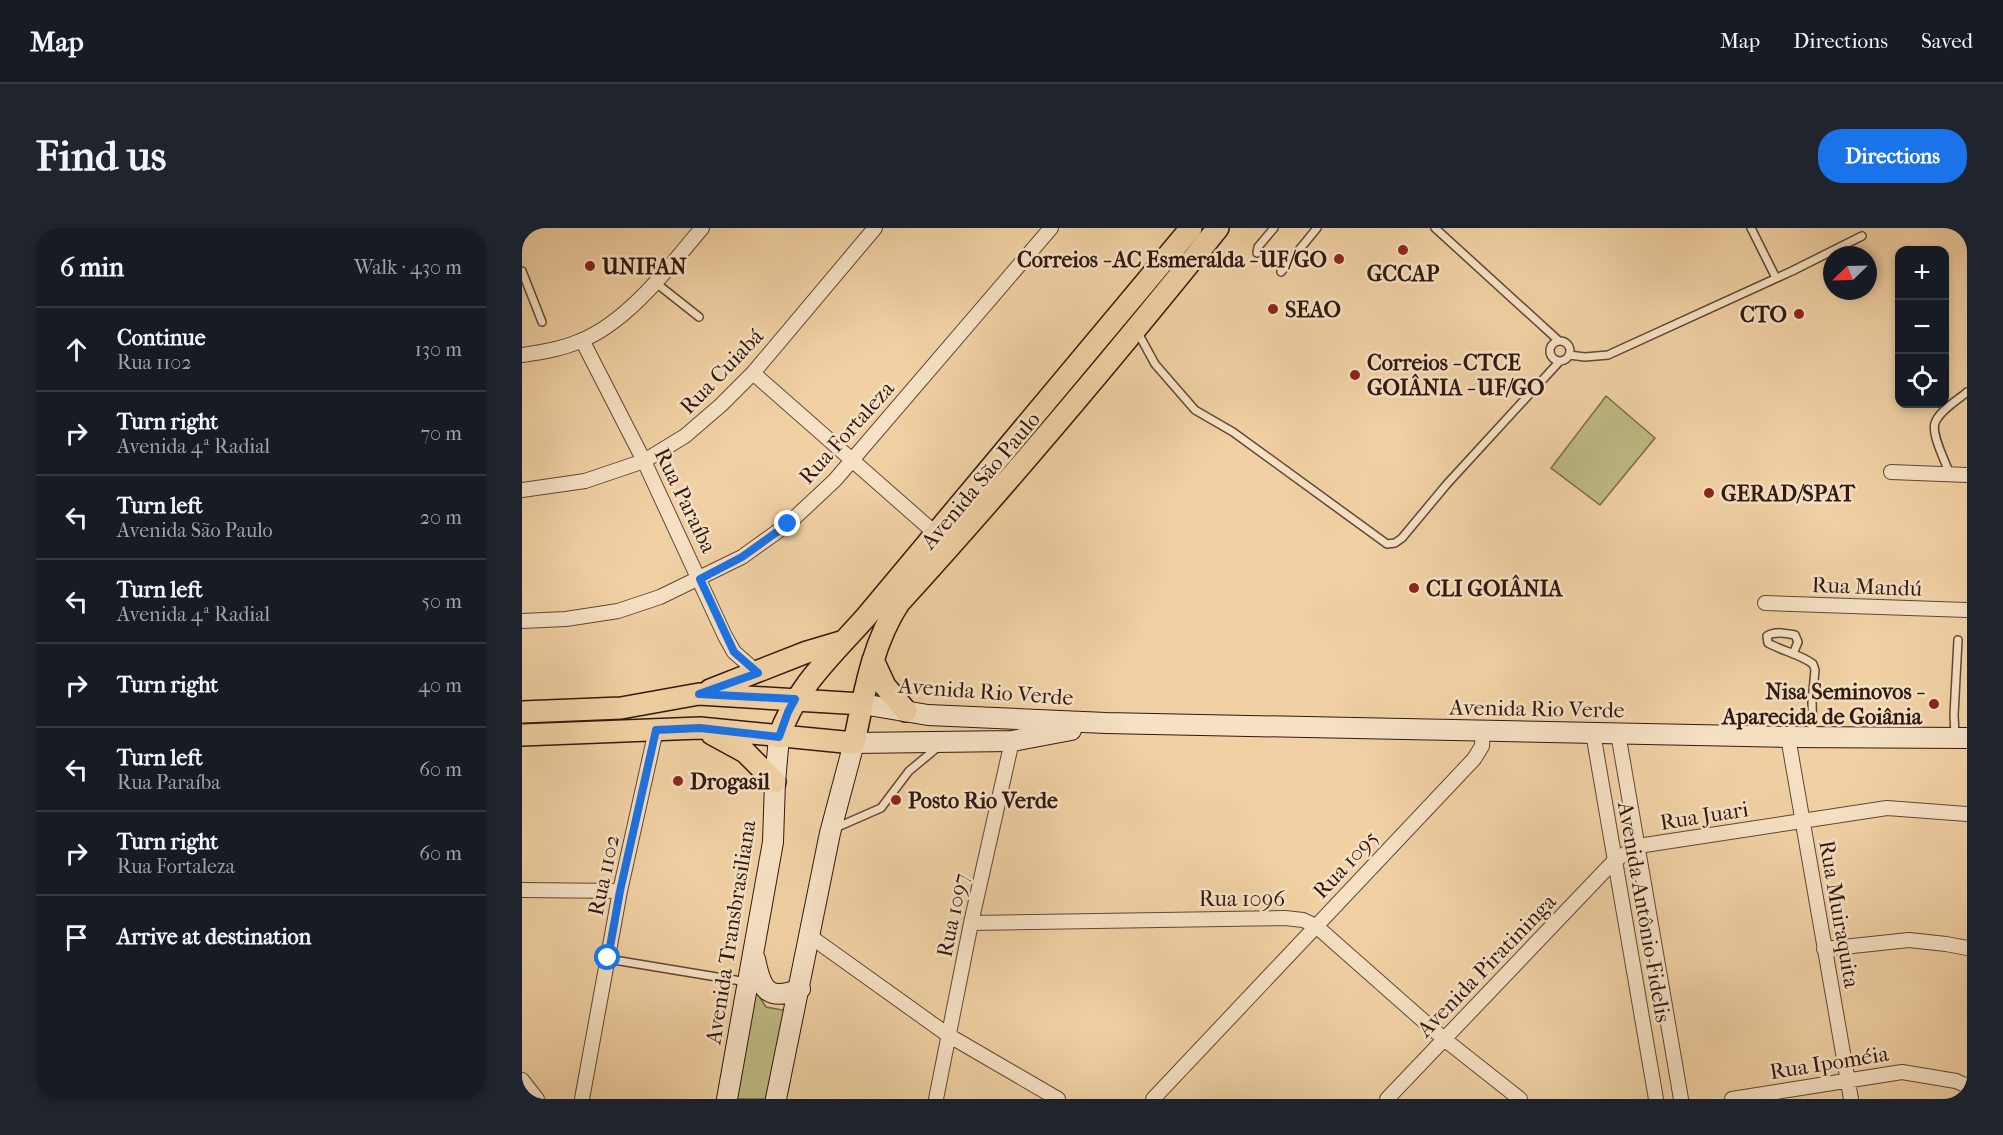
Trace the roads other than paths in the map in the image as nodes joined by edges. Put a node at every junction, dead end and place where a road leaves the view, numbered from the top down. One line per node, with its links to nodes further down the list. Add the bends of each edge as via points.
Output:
1 (702, 228): 16 (street)
2 (875, 228): 25 (street, Rua Cuiabá)
3 (1051, 228): 28 (street, Rua Fortaleza)
4 (1218, 228): 12 (main road, Avenida São Paulo)
5 (1274, 228): 11 (lane)
6 (1317, 228): 14 (lane)
7 (1435, 228): 21 (lane)
8 (1751, 228): 15 (lane)
9 (1188, 229): 12 (main road, via 1197,243); 33 (main road, Avenida São Paulo)
10 (1862, 236): 15 (lane)
11 (1257, 253)
12 (1183, 271): 19 (main road, Avenida São Paulo)
13 (522, 272): 18 (lane)
14 (1281, 272)
15 (1776, 278): 23 (lane, via 1608,355)
16 (656, 283): 17 (lane); 20 (street, via 610,324)
17 (699, 317)
18 (542, 322)
19 (1137, 330): 24 (lane, via 1155,364 1195,410 1242,439 1387,544 1402,538); 41 (main road, Avenida São Paulo, via 899,603)
20 (582, 340): 22 (street, via 555,350); 27 (street, Rua Paraíba)
21 (1559, 341): 23 (lane, via 1569,346); 24 (lane, via 1549,351)
22 (522, 355)
23 (1569, 355): 24 (lane)
24 (1559, 362)
25 (753, 373): 27 (street, Rua Cuiabá, via 685,436); 28 (street)
26 (1967, 392): 30 (lane, via 1935,423)
27 (644, 461): 32 (street, Rua Cuiabá, via 585,481); 34 (street, Rua Paraíba)
28 (851, 461): 33 (street); 34 (street, Rua Fortaleza, via 788,524 742,557)
29 (1891, 472): 30 (street)
30 (1950, 475): 31 (street)
31 (1967, 476)
32 (522, 490)
33 (935, 533): 39 (main road, Avenida São Paulo)
34 (700, 579): 37 (street, Rua Fortaleza, via 618,611); 42 (street, Rua Paraíba, via 734,652)
35 (1765, 603): 36 (street, Rua Mandú)
36 (1967, 610)
37 (522, 621)
38 (1958, 640): 58 (lane, via 1954,715)
39 (844, 641): 42 (main road); 44 (main road, Avenida São Paulo)
40 (1793, 654): 40 (lane, via 1767,643 1767,636 1795,635 1798,642); 57 (lane, via 1808,660 1815,670)
41 (873, 660): 45 (main road, Avenida São Paulo); 47 (main road, via 885,686)
42 (758, 673): 43 (main road)
43 (699, 694): 44 (main road); 46 (main road, via 621,708)
44 (795, 699): 45 (main road); 56 (main road, Avenida São Paulo)
45 (862, 704): 47 (street, Avenida Rio Verde); 60 (main road, Avenida São Paulo)
46 (522, 711)
47 (906, 711): 48 (street, Avenida Rio Verde, via 989,719)
48 (1106, 723): 51 (street, Avenida Rio Verde); 59 (street, Avenida Rio Verde)
49 (700, 728): 50 (main road); 56 (main road); 62 (main road, via 745,752)
50 (656, 730): 54 (main road); 69 (street, Rua 1102)
51 (1483, 731): 52 (street, Avenida Rio Verde); 71 (street, Rua 1095, via 1482,746 1474,759)
52 (1593, 733): 53 (street, Avenida Rio Verde); 67 (street, Avenida Antônio Fidelis)
53 (1618, 734): 55 (street, Avenida Rio Verde); 66 (street, Avenida Antônio Fidelis)
54 (522, 735)
55 (1788, 736): 57 (street, Avenida Rio Verde); 64 (street, Rua Muiraquita)
56 (779, 737): 60 (main road); 62 (street, Avenida Transbrasiliana)
57 (1813, 737): 58 (street, Avenida Rio Verde)
58 (1961, 738)
59 (1012, 741): 61 (street, Avenida Rio Verde); 70 (street, Rua 1097)
60 (854, 743): 61 (street, Avenida Rio Verde); 65 (street)
61 (943, 743): 65 (lane, via 909,771 881,808)
62 (775, 782): 73 (street, Avenida Transbrasiliana, via 772,842)
63 (1967, 814): 64 (street, Rua Juari, via 1887,808)
64 (1802, 821): 66 (street, Rua Juari); 75 (street, Rua Muiraquita)
65 (831, 830): 72 (street)
66 (1638, 846): 67 (street, Rua Juari); 94 (street, Avenida Antônio Fidelis)
67 (1615, 860): 80 (street, Avenida Piratininga); 93 (street, Avenida Antônio Fidelis)
68 (522, 890): 69 (street)
69 (620, 891): 76 (street, Rua 1102)
70 (971, 923): 71 (street, Rua 1096, via 1285,918); 79 (street, Rua 1097)
71 (1316, 926): 80 (street, Rua 1096); 90 (street, Rua 1095)
72 (811, 938): 78 (street); 79 (street)
73 (753, 947): 77 (street, Avenida Transbrasiliana); 78 (street, via 764,988 778,995)
74 (1967, 948): 75 (street, via 1910,940)
75 (1824, 949): 82 (street, Rua Muiraquita)
76 (608, 958): 77 (lane); 85 (street, Rua 1102)
77 (747, 982): 86 (street, Avenida Transbrasiliana)
78 (800, 989): 87 (street)
79 (948, 1035): 88 (street, Rua 1097); 89 (street)
80 (1444, 1039): 91 (street, Avenida Piratininga); 92 (street, Rua 1096)
81 (522, 1080): 84 (street)
82 (1847, 1080): 83 (street, Rua Ipoméia, via 1902,1072); 95 (street, Rua Ipoméia); 96 (street, Rua Muiraquita)
83 (1967, 1086)
84 (537, 1099)
85 (582, 1099)
86 (727, 1099)
87 (776, 1099)
88 (936, 1099)
89 (1058, 1099)
90 (1153, 1099)
91 (1387, 1099)
92 (1520, 1099)
93 (1656, 1099)
94 (1681, 1099)
95 (1732, 1099)
96 (1851, 1099)

